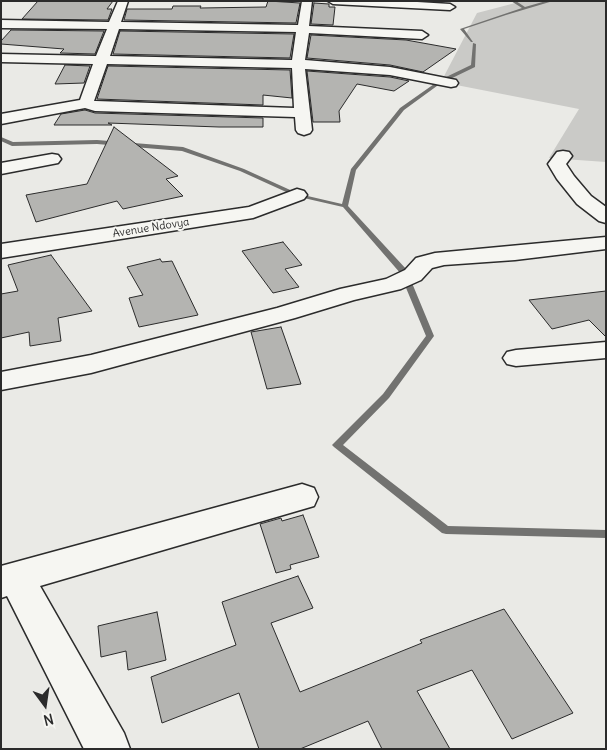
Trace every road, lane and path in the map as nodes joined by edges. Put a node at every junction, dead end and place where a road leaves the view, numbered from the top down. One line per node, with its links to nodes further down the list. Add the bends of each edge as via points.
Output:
1 (123, 1): 6 (street)
2 (307, 1): 7 (street)
3 (333, 1): 4 (street)
4 (450, 7)
5 (1, 24): 6 (street)
6 (113, 25): 7 (street); 10 (street)
7 (304, 28): 8 (street); 11 (street)
8 (422, 35)
9 (1, 58): 10 (street)
10 (102, 61): 11 (street); 13 (street)
11 (298, 64): 12 (street, via 382,70); 14 (street)
12 (451, 83)
13 (86, 103): 14 (street, via 95,106); 15 (street)
14 (302, 113): 16 (street)
15 (1, 119)
16 (304, 130)
17 (563, 156): 21 (street, via 557,164 566,179 584,200)
18 (52, 159): 19 (street)
19 (1, 169)
20 (297, 194): 23 (street, Avenue Ndovya, via 253,212)
21 (606, 217)
22 (606, 243): 26 (street, via 443,258 424,263 413,275 393,284 348,294 286,314 91,364)
23 (1, 251)
24 (606, 350): 25 (street)
25 (516, 358)
26 (1, 381)
27 (302, 498): 28 (street)
28 (9, 579): 29 (street)
29 (108, 749)

